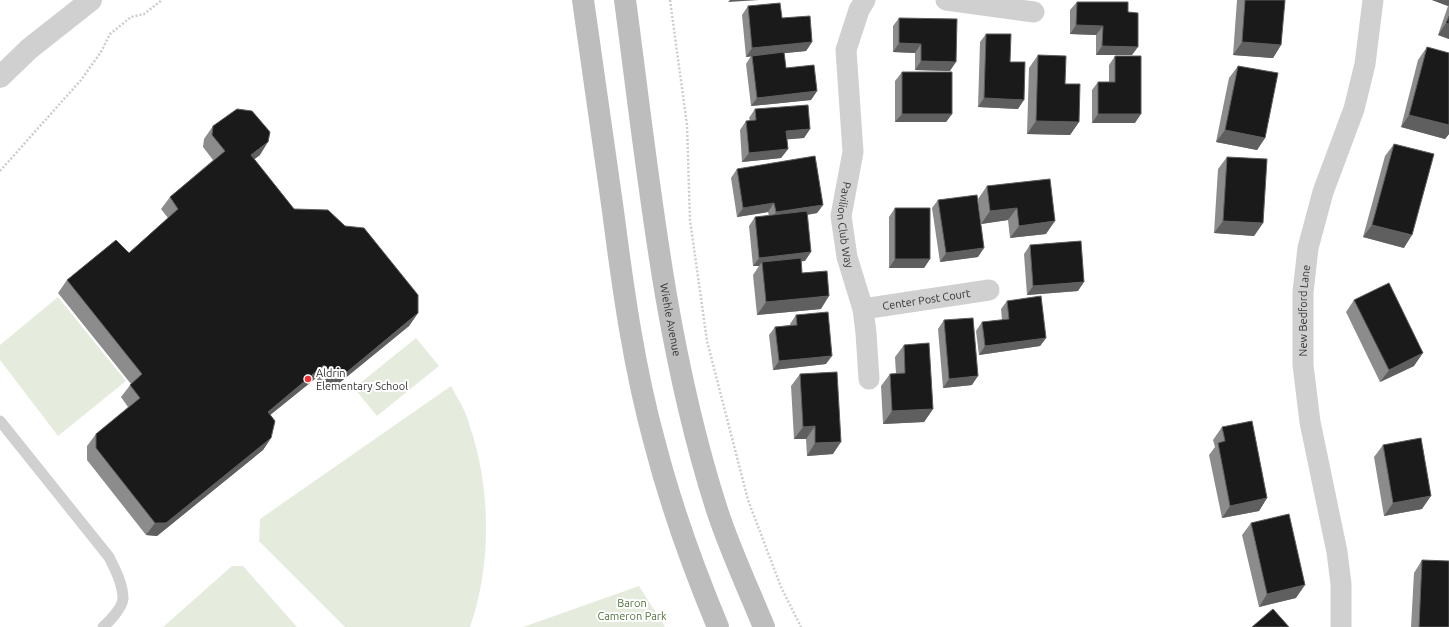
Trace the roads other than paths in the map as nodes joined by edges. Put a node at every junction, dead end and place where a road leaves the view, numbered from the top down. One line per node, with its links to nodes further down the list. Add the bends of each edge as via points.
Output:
1 (91, 0): 8 (street, via 29,49)
2 (583, 0): 14 (main road, via 621,272 643,394 654,443 673,505 697,577)
3 (625, 0): 15 (main road, Wiehle Avenue, via 667,304 682,377 717,510)
4 (865, 0): 10 (street, Pavilion Club Way, via 859,10 846,50 853,152 841,216 847,257)
5 (946, 0): 7 (street)
6 (1373, 0): 16 (street, New Bedford Lane, via 1365,64 1354,109 1323,192 1308,248 1303,292 1303,365 1310,422 1337,552 1341,584)
7 (1034, 12)
8 (0, 77)
9 (989, 290): 10 (street, Center Post Court)
10 (863, 309): 11 (street, Pavilion Club Way)
11 (869, 379)
12 (0, 420): 13 (lane, via 109,557 118,577 123,600 113,618)
13 (103, 627)
14 (718, 627)
15 (764, 627)
16 (1341, 627)

